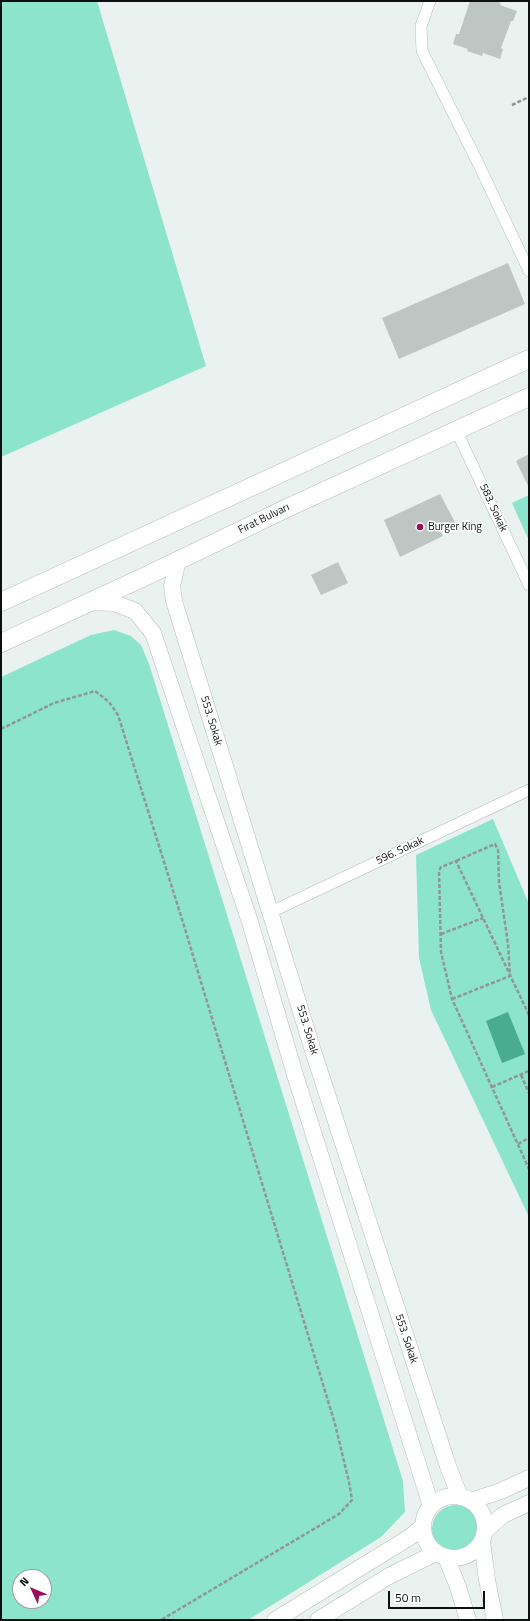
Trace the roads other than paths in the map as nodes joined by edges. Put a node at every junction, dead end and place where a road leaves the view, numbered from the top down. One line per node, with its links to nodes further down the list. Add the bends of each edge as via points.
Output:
1 (430, 1): 2 (street, via 421,26 422,51)
2 (529, 271)
3 (529, 359): 8 (main road)
4 (529, 397): 5 (main road, Fırat Bulvarı)
5 (456, 430): 6 (main road, Fırat Bulvarı); 7 (street, 583. Sokak)
6 (178, 560): 9 (main road, Fırat Bulvarı); 12 (main road, 553. Sokak, via 172,586 174,601)
7 (529, 585)
8 (1, 602)
9 (87, 602): 10 (main road, Fırat Bulvarı); 16 (main road, via 114,603 135,611 153,633 250,922 298,1085)
10 (1, 643)
11 (529, 790): 12 (street, 596. Sokak)
12 (271, 912): 14 (main road, 553. Sokak, via 314,1054 445,1458)
13 (529, 1478): 14 (main road, via 501,1491)
14 (465, 1499): 16 (main road, via 449,1497); 18 (main road, via 476,1506 482,1514)
15 (529, 1503): 18 (main road, via 503,1515)
16 (431, 1506): 17 (main road, via 425,1515)
17 (423, 1526): 19 (main road, via 429,1546); 20 (main road, via 410,1537)
18 (483, 1536): 19 (main road, via 467,1556 456,1558); 23 (main road, via 487,1580)
19 (441, 1555): 21 (main road, via 389,1576); 22 (main road, via 458,1587)
20 (275, 1620)
21 (318, 1620)
22 (468, 1620)
23 (495, 1620)

